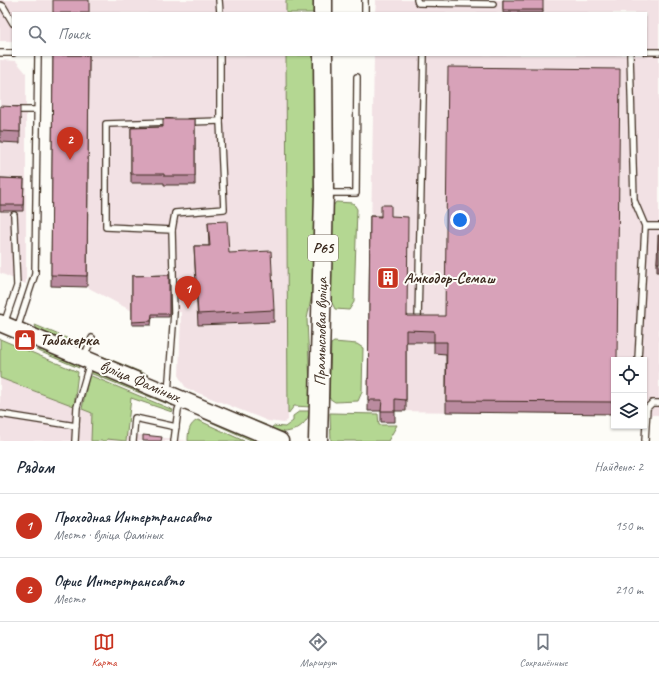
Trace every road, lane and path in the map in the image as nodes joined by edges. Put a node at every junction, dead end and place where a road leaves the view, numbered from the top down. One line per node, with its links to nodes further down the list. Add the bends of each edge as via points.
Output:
1 (220, 0): 7 (lane)
2 (323, 0): 8 (main road)
3 (365, 0): 9 (lane)
4 (417, 0): 5 (lane, via 418,4)
5 (493, 4)
6 (0, 5): 10 (lane)
7 (220, 12)
8 (323, 12)
9 (365, 12)
10 (12, 21)
11 (647, 52): 12 (lane)
12 (659, 52)
13 (0, 53): 14 (lane)
14 (12, 53)
15 (38, 56): 22 (lane)
16 (220, 56): 23 (lane)
17 (323, 56): 26 (main road, Прамысловая вуліца / Р65)
18 (424, 56): 31 (lane)
19 (630, 56): 28 (lane, via 634,200)
20 (356, 77): 26 (lane, via 356,193)
21 (8, 109): 22 (lane)
22 (37, 110): 32 (lane, via 35,274)
23 (220, 121): 25 (lane); 30 (lane, via 224,209 175,213)
24 (175, 122): 30 (lane, via 106,124 106,227)
25 (182, 122)
26 (324, 193): 45 (main road, Прамысловая вуліца / Р65)
27 (14, 214): 32 (lane, via 17,286)
28 (644, 226): 29 (lane); 34 (lane)
29 (659, 226)
30 (172, 230): 36 (lane)
31 (418, 320)
32 (7, 325): 35 (main road, вуліца Фаміных)
33 (92, 338): 35 (lane)
34 (638, 357)
35 (87, 359): 36 (main road, вуліца Фаміных); 39 (lane)
36 (175, 396): 40 (lane, via 178,410); 44 (main road, вуліца Фаміных)
37 (659, 402): 46 (lane, via 652,403 647,408)
38 (0, 414): 39 (lane)
39 (76, 426): 41 (lane)
40 (176, 427): 42 (lane, via 135,418); 43 (lane)
41 (75, 441)
42 (133, 441)
43 (174, 441)
44 (280, 441)
45 (318, 441)
46 (645, 441)

